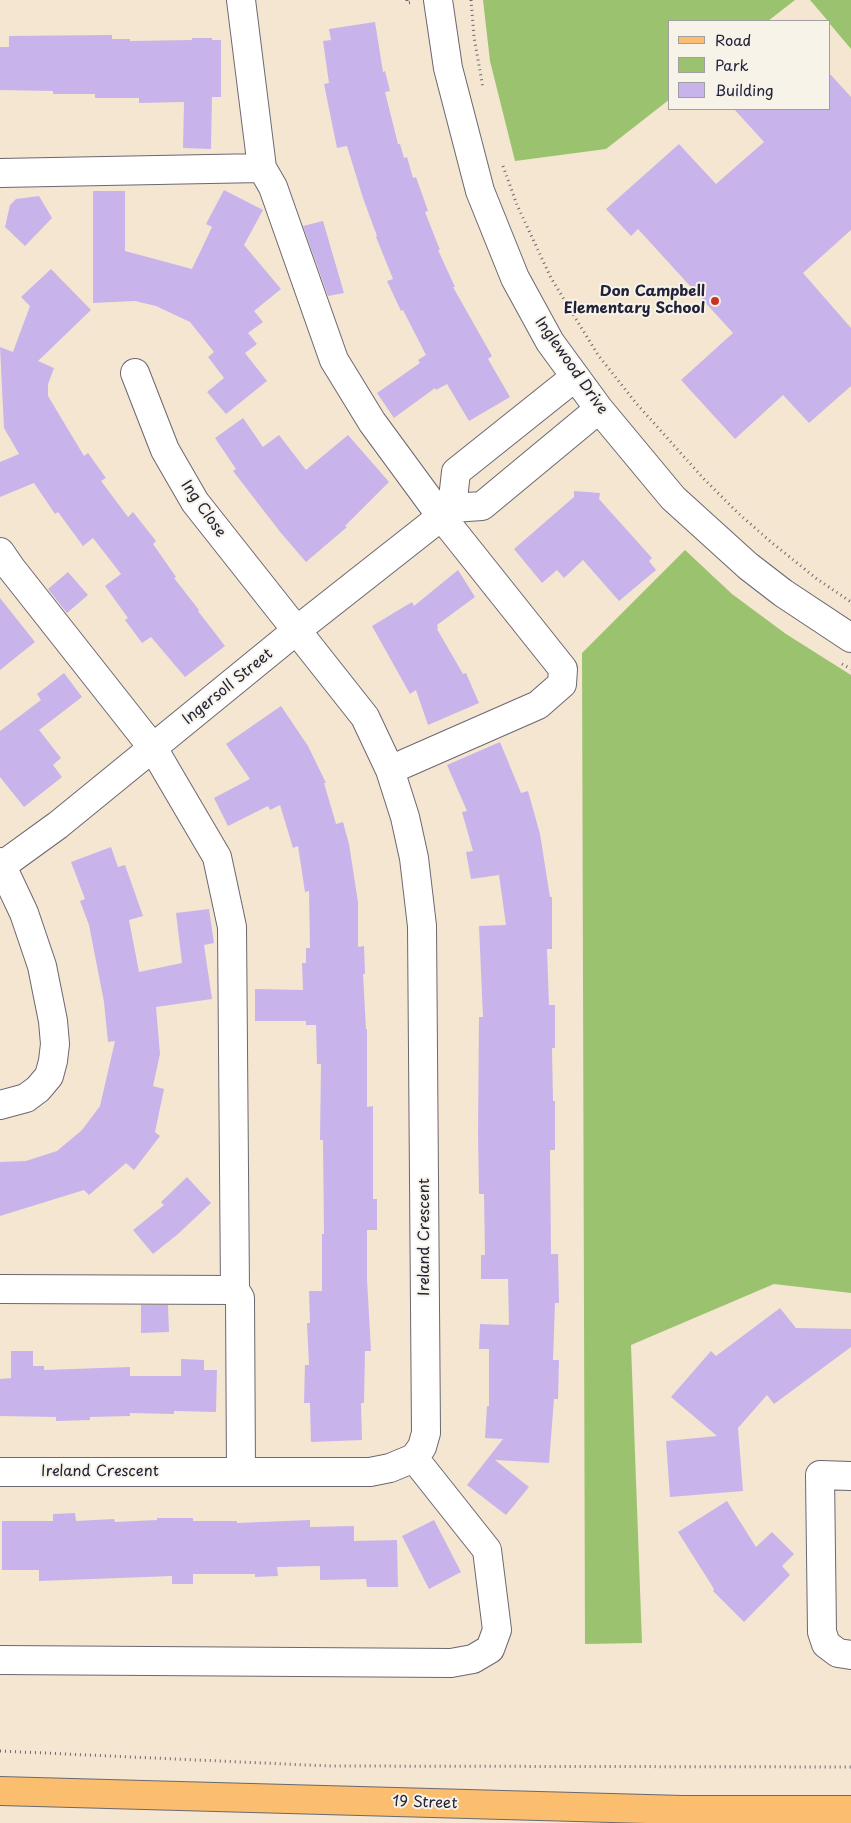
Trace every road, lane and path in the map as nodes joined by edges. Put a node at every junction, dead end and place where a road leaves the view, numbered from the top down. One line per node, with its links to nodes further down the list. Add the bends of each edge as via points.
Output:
1 (241, 0): 6 (street)
2 (438, 0): 9 (street, Inglewood Drive, via 448,68 480,191 515,278 550,342)
3 (471, 0): 4 (path)
4 (484, 92)
5 (502, 161): 13 (path, via 517,206 551,278 598,355 636,403 738,513 817,579)
6 (262, 168): 7 (street); 11 (street, via 273,187 334,360 372,422)
7 (0, 173)
8 (135, 373): 14 (street, Ing Close, via 164,450 195,502)
9 (576, 377): 10 (street, Inglewood Drive); 11 (street, via 456,472)
10 (599, 409): 11 (street, via 482,506); 15 (street, Inglewood Drive, via 674,498 748,566 782,593)
11 (446, 512): 14 (street, Ingersoll Street); 17 (street, via 563,669 562,684 538,705)
12 (0, 552): 16 (street)
13 (851, 602)
14 (297, 630): 16 (street, Ingersoll Street); 17 (street, Ireland Crescent, via 365,717)
15 (851, 638)
16 (153, 748): 18 (street, Ingersoll Street, via 58,825); 21 (street, via 217,857 232,927)
17 (390, 770): 22 (street, Ireland Crescent, via 414,858 422,926 426,1433)
18 (1, 865): 19 (street, via 24,913 42,966 55,1044 49,1076 38,1089 26,1098)
19 (0, 1105)
20 (0, 1289): 21 (street)
21 (235, 1290): 24 (street, via 240,1298)
22 (414, 1458): 24 (street, Ireland Crescent, via 370,1472); 27 (street, via 487,1550 497,1630 490,1649 473,1659 451,1663)
23 (0, 1472): 24 (street, Ireland Crescent)
24 (241, 1472)
25 (851, 1476): 26 (street, via 820,1475 822,1632 826,1644 838,1653)
26 (851, 1655)
27 (0, 1660)
28 (0, 1751): 29 (path, via 329,1766)
29 (851, 1767)
30 (0, 1791): 31 (main road, 19 Street, via 684,1810)
31 (851, 1810)

